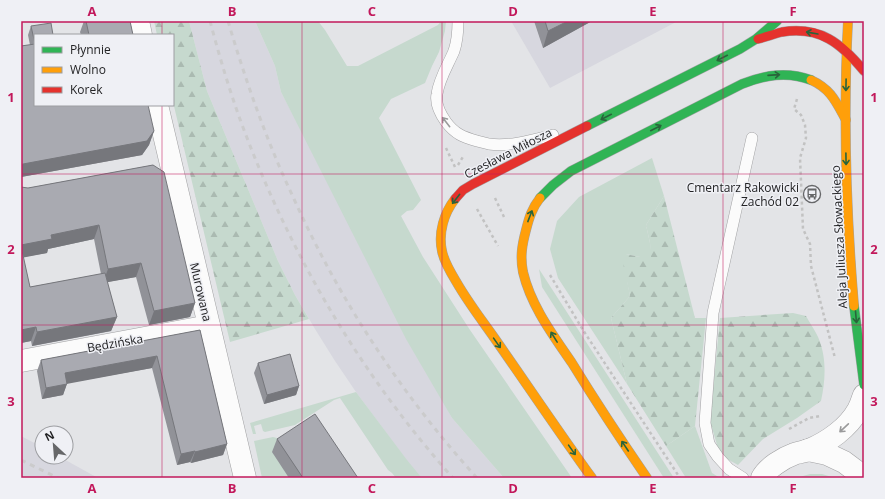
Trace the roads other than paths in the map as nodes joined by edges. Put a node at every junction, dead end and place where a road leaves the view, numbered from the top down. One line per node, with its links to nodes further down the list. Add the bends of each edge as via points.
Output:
1 (138, 21): 5 (street)
2 (458, 21): 11 (lane, one-way to 2, via 504,144 489,144 465,138 453,130 442,116 436,96 440,80 454,50)
3 (777, 21): 6 (main road, Czesława Miłosza)
4 (848, 21): 7 (main road, Aleja Juliusza Słowackiego)
5 (141, 34)
6 (756, 39): 7 (main road, one-way to 6, via 825,36 800,31); 11 (main road, Czesława Miłosza, one-way to 11)
7 (847, 50): 8 (main road); 10 (main road, Aleja Juliusza Słowackiego, one-way to 10)
8 (864, 71)
9 (157, 106): 13 (street, Murowana)
10 (846, 120): 17 (main road, Aleja Juliusza Słowackiego, one-way to 17, via 852,272); 23 (main road, one-way to 10, via 552,333 529,291 523,274 521,251 530,213 553,184 571,171 751,80 790,75 817,83 829,92)
11 (580, 129): 22 (main road, Czesława Miłosza, one-way to 22, via 462,191 447,212 441,236 442,250 451,273)
12 (752, 138): 24 (lane, via 713,313 705,423 709,444 729,468)
13 (170, 162): 14 (street); 15 (street, Murowana)
14 (148, 166)
15 (209, 326): 16 (street, Będzińska); 21 (street, Murowana)
16 (21, 360)
17 (864, 385)
18 (864, 395): 19 (street, one-way to 19, via 858,410 840,432)
19 (808, 450): 20 (street, via 827,454 844,462); 25 (street, via 775,464)
20 (864, 477)
21 (245, 478)
22 (592, 478)
23 (647, 478)
24 (743, 478)
25 (762, 478)

